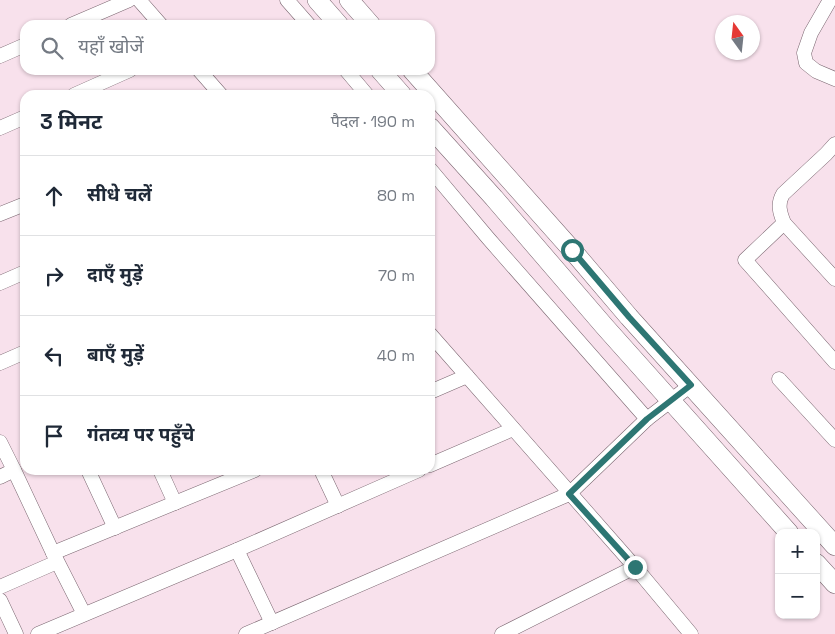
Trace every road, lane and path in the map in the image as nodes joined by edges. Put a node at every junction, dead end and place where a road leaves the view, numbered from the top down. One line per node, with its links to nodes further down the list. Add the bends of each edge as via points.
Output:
1 (129, 0): 7 (street)
2 (139, 0): 8 (street)
3 (288, 0): 9 (street)
4 (317, 0): 10 (street)
5 (349, 0): 11 (street)
6 (830, 0): 19 (street, via 804,53 806,63 816,72)
7 (83, 20)
8 (157, 20)
9 (304, 20)
10 (335, 20)
11 (367, 20)
12 (20, 47): 13 (street)
13 (0, 56)
14 (119, 75): 20 (street)
15 (204, 75): 21 (street)
16 (350, 75): 22 (street)
17 (384, 75): 23 (street)
18 (416, 75): 24 (street)
19 (835, 79)
20 (85, 90)
21 (217, 90)
22 (363, 90)
23 (398, 90)
24 (430, 90)
25 (435, 96): 43 (street)
26 (20, 119): 27 (street)
27 (0, 128)
28 (435, 132): 45 (street)
29 (832, 153): 33 (street, via 783,194 779,204)
30 (435, 175): 46 (street)
31 (20, 206): 32 (street)
32 (0, 214)
33 (784, 224): 35 (street); 39 (street, via 745,260)
34 (20, 274): 36 (street)
35 (835, 279)
36 (0, 283)
37 (435, 340): 41 (street)
38 (20, 354): 40 (street)
39 (835, 362)
40 (0, 363)
41 (466, 376): 44 (street); 47 (street)
42 (779, 379): 48 (street)
43 (691, 385): 45 (street); 63 (street)
44 (435, 390)
45 (670, 401): 46 (street); 62 (street)
46 (647, 419): 58 (street)
47 (513, 429): 50 (street); 58 (street)
48 (835, 440)
49 (0, 442): 51 (street)
50 (435, 463)
51 (14, 470): 57 (street); 65 (street)
52 (90, 475): 61 (street)
53 (162, 475): 59 (street)
54 (234, 475): 59 (street)
55 (323, 475): 60 (street)
56 (408, 475): 60 (street)
57 (0, 477)
58 (569, 494): 66 (street); 72 (street)
59 (175, 503): 61 (street)
60 (338, 506): 64 (street)
61 (115, 528): 65 (street)
62 (785, 529)
63 (835, 546)
64 (238, 550): 71 (street); 72 (street)
65 (55, 558): 69 (street); 71 (street)
66 (635, 567): 76 (street); 77 (street)
67 (820, 567): 68 (street)
68 (835, 584)
69 (0, 588)
70 (0, 600): 74 (street)
71 (84, 614): 75 (street)
72 (272, 623): 73 (street)
73 (256, 632)
74 (16, 634)
75 (38, 634)
76 (502, 634)
77 (691, 634)

